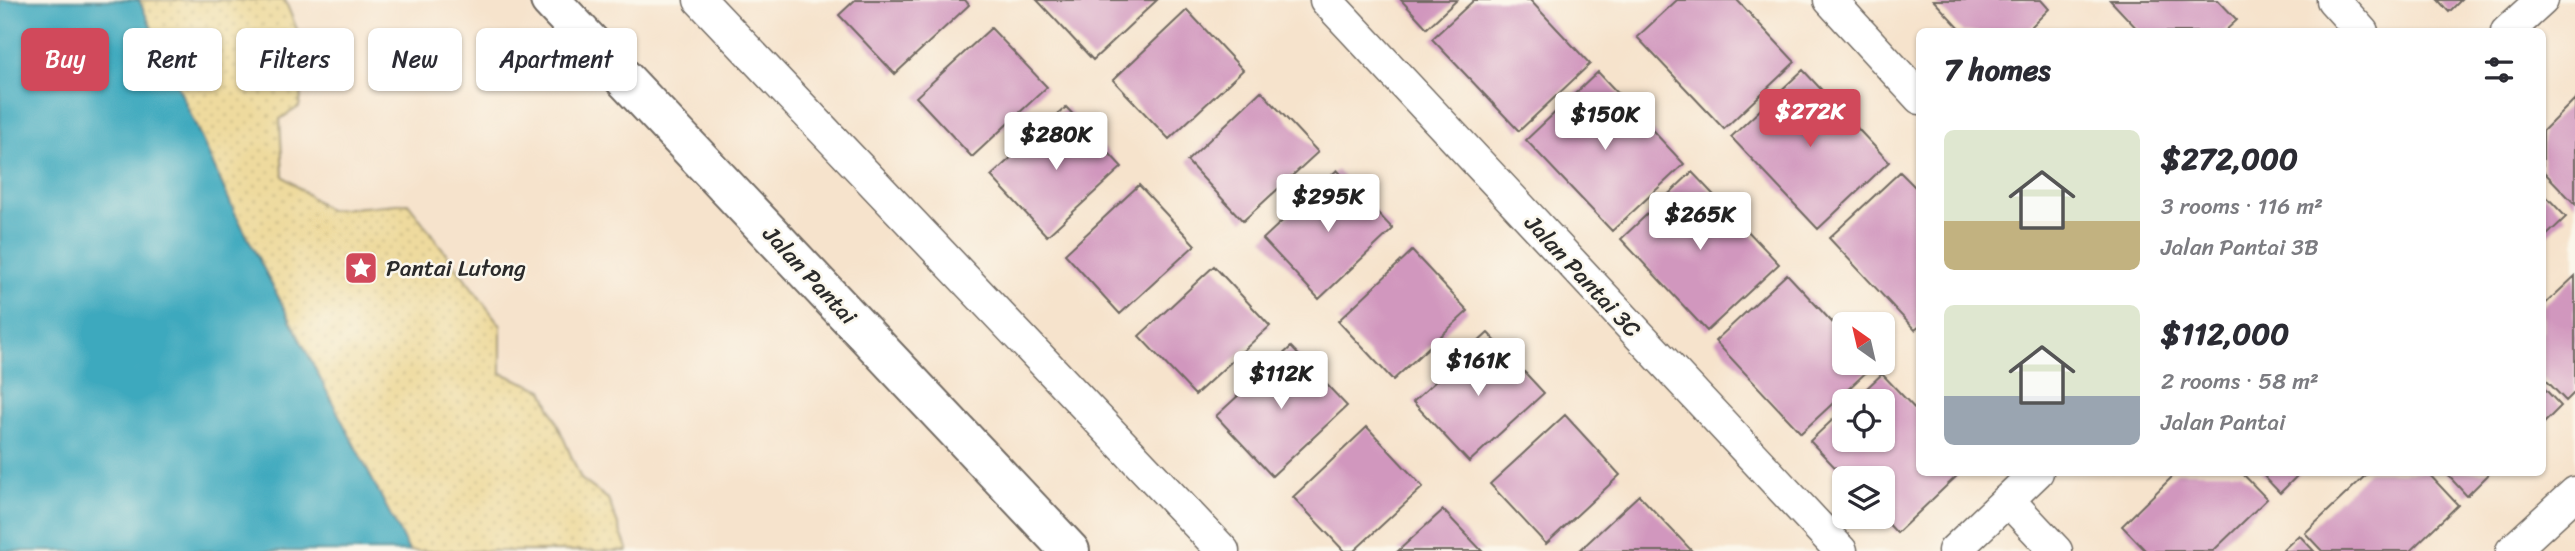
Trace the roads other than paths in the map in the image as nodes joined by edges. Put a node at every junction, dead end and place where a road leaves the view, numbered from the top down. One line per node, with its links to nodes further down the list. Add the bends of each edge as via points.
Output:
1 (550, 0): 13 (street, Jalan Pantai)
2 (1326, 0): 15 (street, Jalan Pantai 3C)
3 (1830, 0): 9 (street)
4 (2333, 0): 7 (street)
5 (2542, 0): 8 (street)
6 (709, 3): 14 (street)
7 (2358, 28)
8 (2511, 28)
9 (1916, 93)
10 (2033, 476): 12 (street)
11 (2575, 493): 18 (street)
12 (2008, 500): 16 (street); 17 (street)
13 (1070, 551)
14 (1223, 551)
15 (1841, 551)
16 (1954, 551)
17 (2056, 551)
18 (2512, 551)

